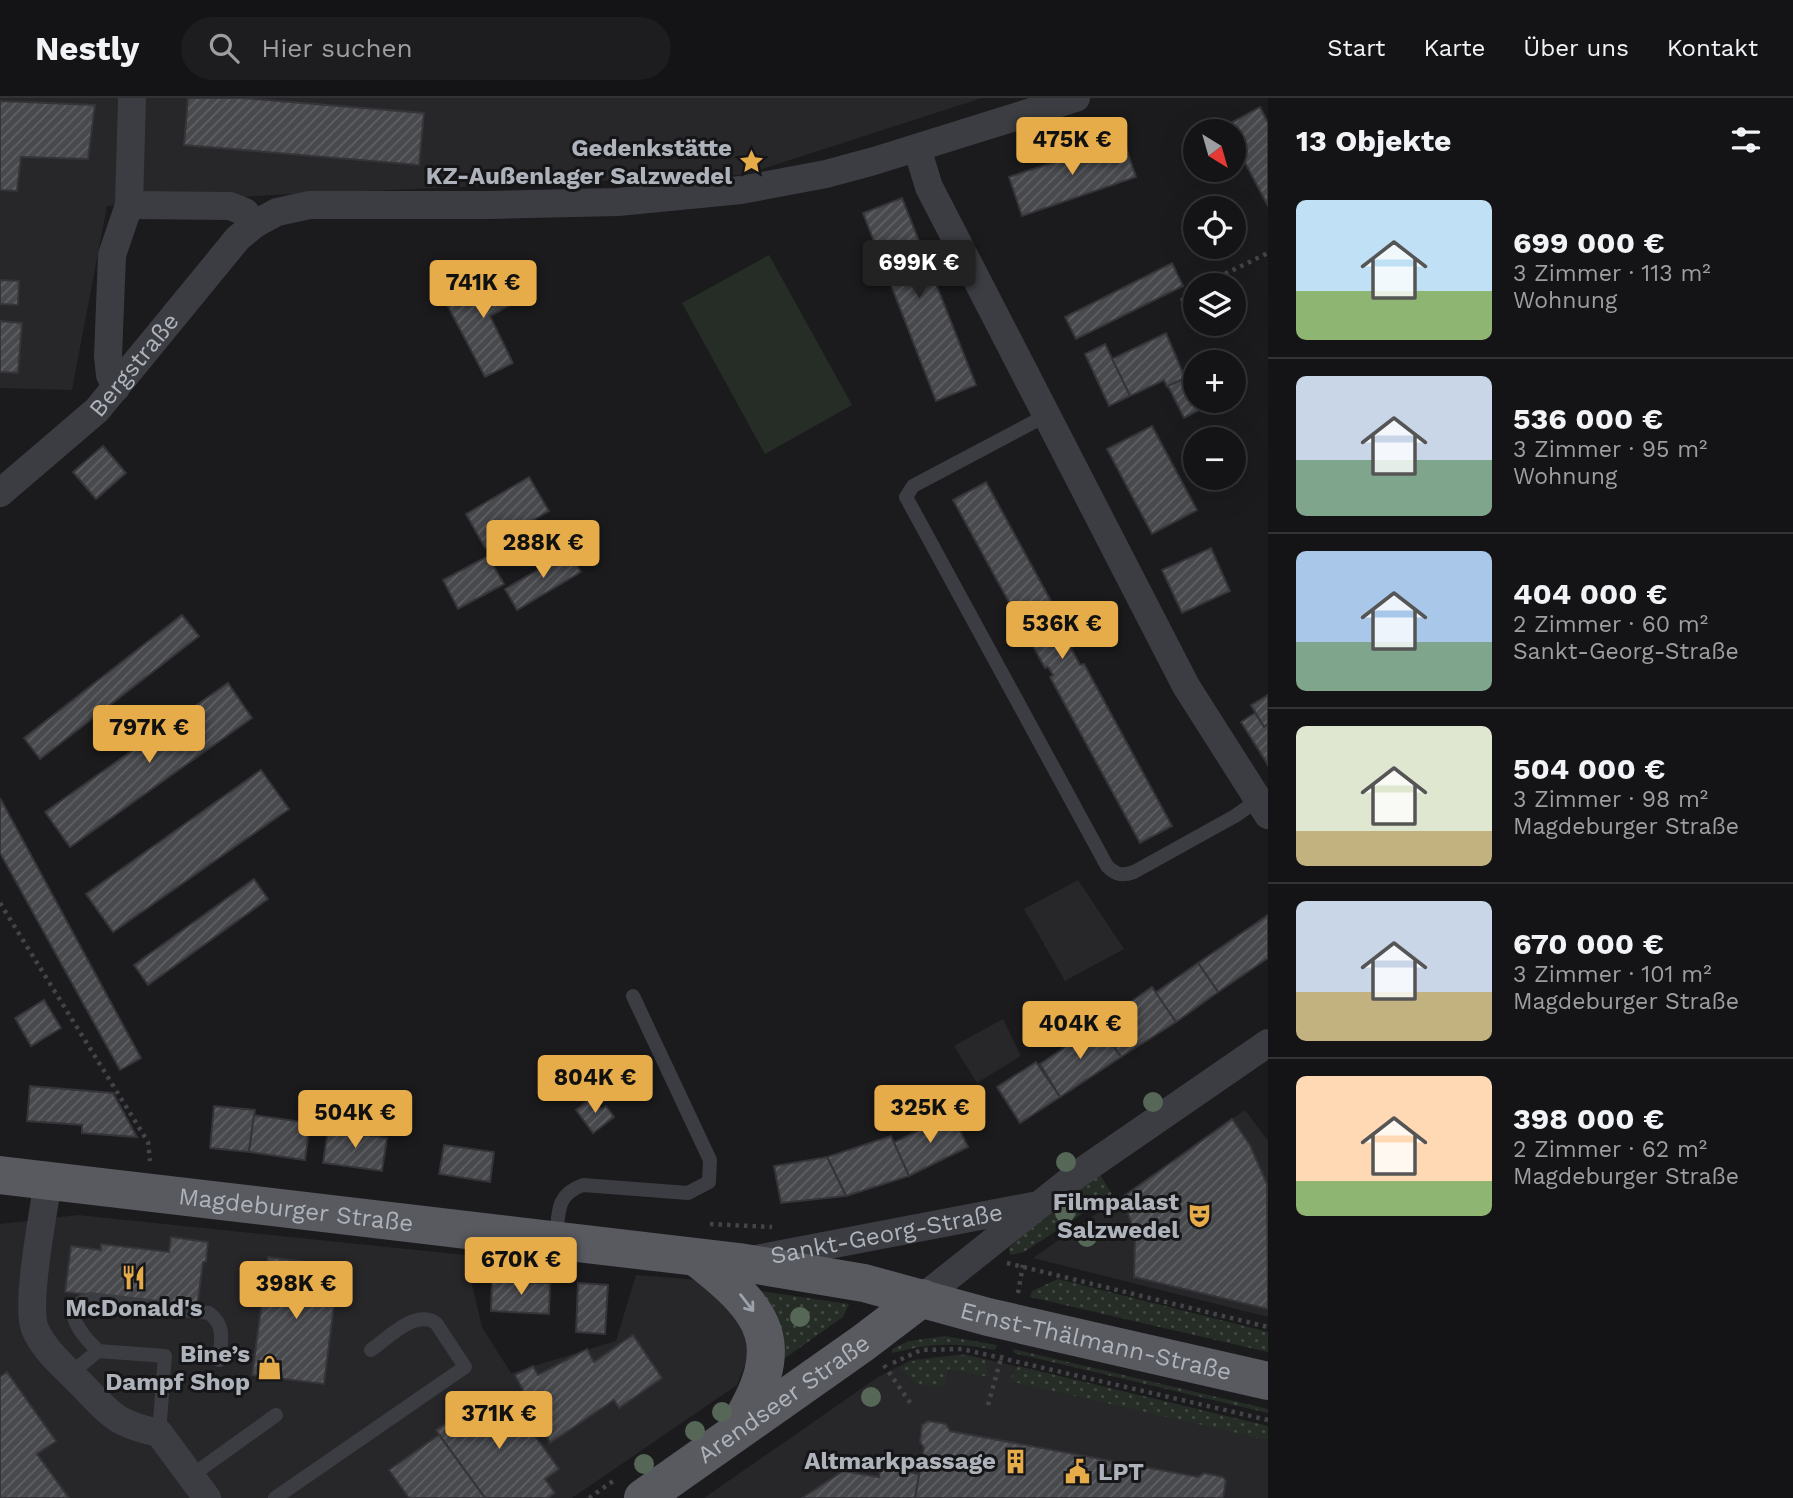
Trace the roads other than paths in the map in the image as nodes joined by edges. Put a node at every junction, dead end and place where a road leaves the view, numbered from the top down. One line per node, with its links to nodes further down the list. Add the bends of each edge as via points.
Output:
1 (132, 98): 4 (street)
2 (1076, 98): 3 (street, Bergstraße)
3 (917, 148): 5 (street, Bergstraße, via 826,174 675,198 310,205 277,212); 7 (street, via 929,187)
4 (129, 205): 5 (street, via 230,206 245,212); 6 (street, via 112,255 108,356)
5 (255, 224): 6 (street, Bergstraße, via 238,238)
6 (116, 388): 8 (street, Bergstraße, via 74,432)
7 (1045, 416): 9 (street, via 1186,686); 9 (lane, via 913,486 906,497 1107,866 1115,873 1134,872 1235,816)
8 (0, 494)
9 (1263, 807)
10 (633, 996): 15 (lane, via 710,1160 709,1182 688,1192 583,1185 569,1190 561,1201)
11 (1268, 1044): 14 (street, Sankt-Georg-Straße)
12 (0, 1175): 13 (main road, Magdeburger Straße)
13 (48, 1180): 15 (main road, Magdeburger Straße, via 155,1171); 22 (street, via 33,1321 42,1341)
14 (1036, 1206): 17 (street, Sankt-Georg-Straße); 18 (street, Sankt-Georg-Straße)
15 (555, 1240): 16 (main road, Magdeburger Straße)
16 (697, 1240): 17 (main road, Magdeburger Straße); 26 (main road, one-way to 26, via 748,1303 764,1335 765,1371)
17 (739, 1262): 18 (main road, Magdeburger Straße, via 864,1283)
18 (922, 1298): 23 (main road, Ernst-Thälmann-Straße); 26 (main road, Arendseer Straße)
19 (371, 1350): 28 (lane, via 412,1322 429,1318 465,1367)
20 (98, 1351): 21 (lane, via 74,1320 75,1307 81,1301 209,1313 222,1329); 22 (lane); 25 (lane, via 165,1356)
21 (219, 1360)
22 (71, 1373): 25 (street, via 113,1418)
23 (1268, 1381)
24 (276, 1415): 27 (lane)
25 (159, 1433): 27 (street)
26 (732, 1436): 29 (main road, Arendseer Straße)
27 (199, 1487)
28 (275, 1498)
29 (643, 1498)

